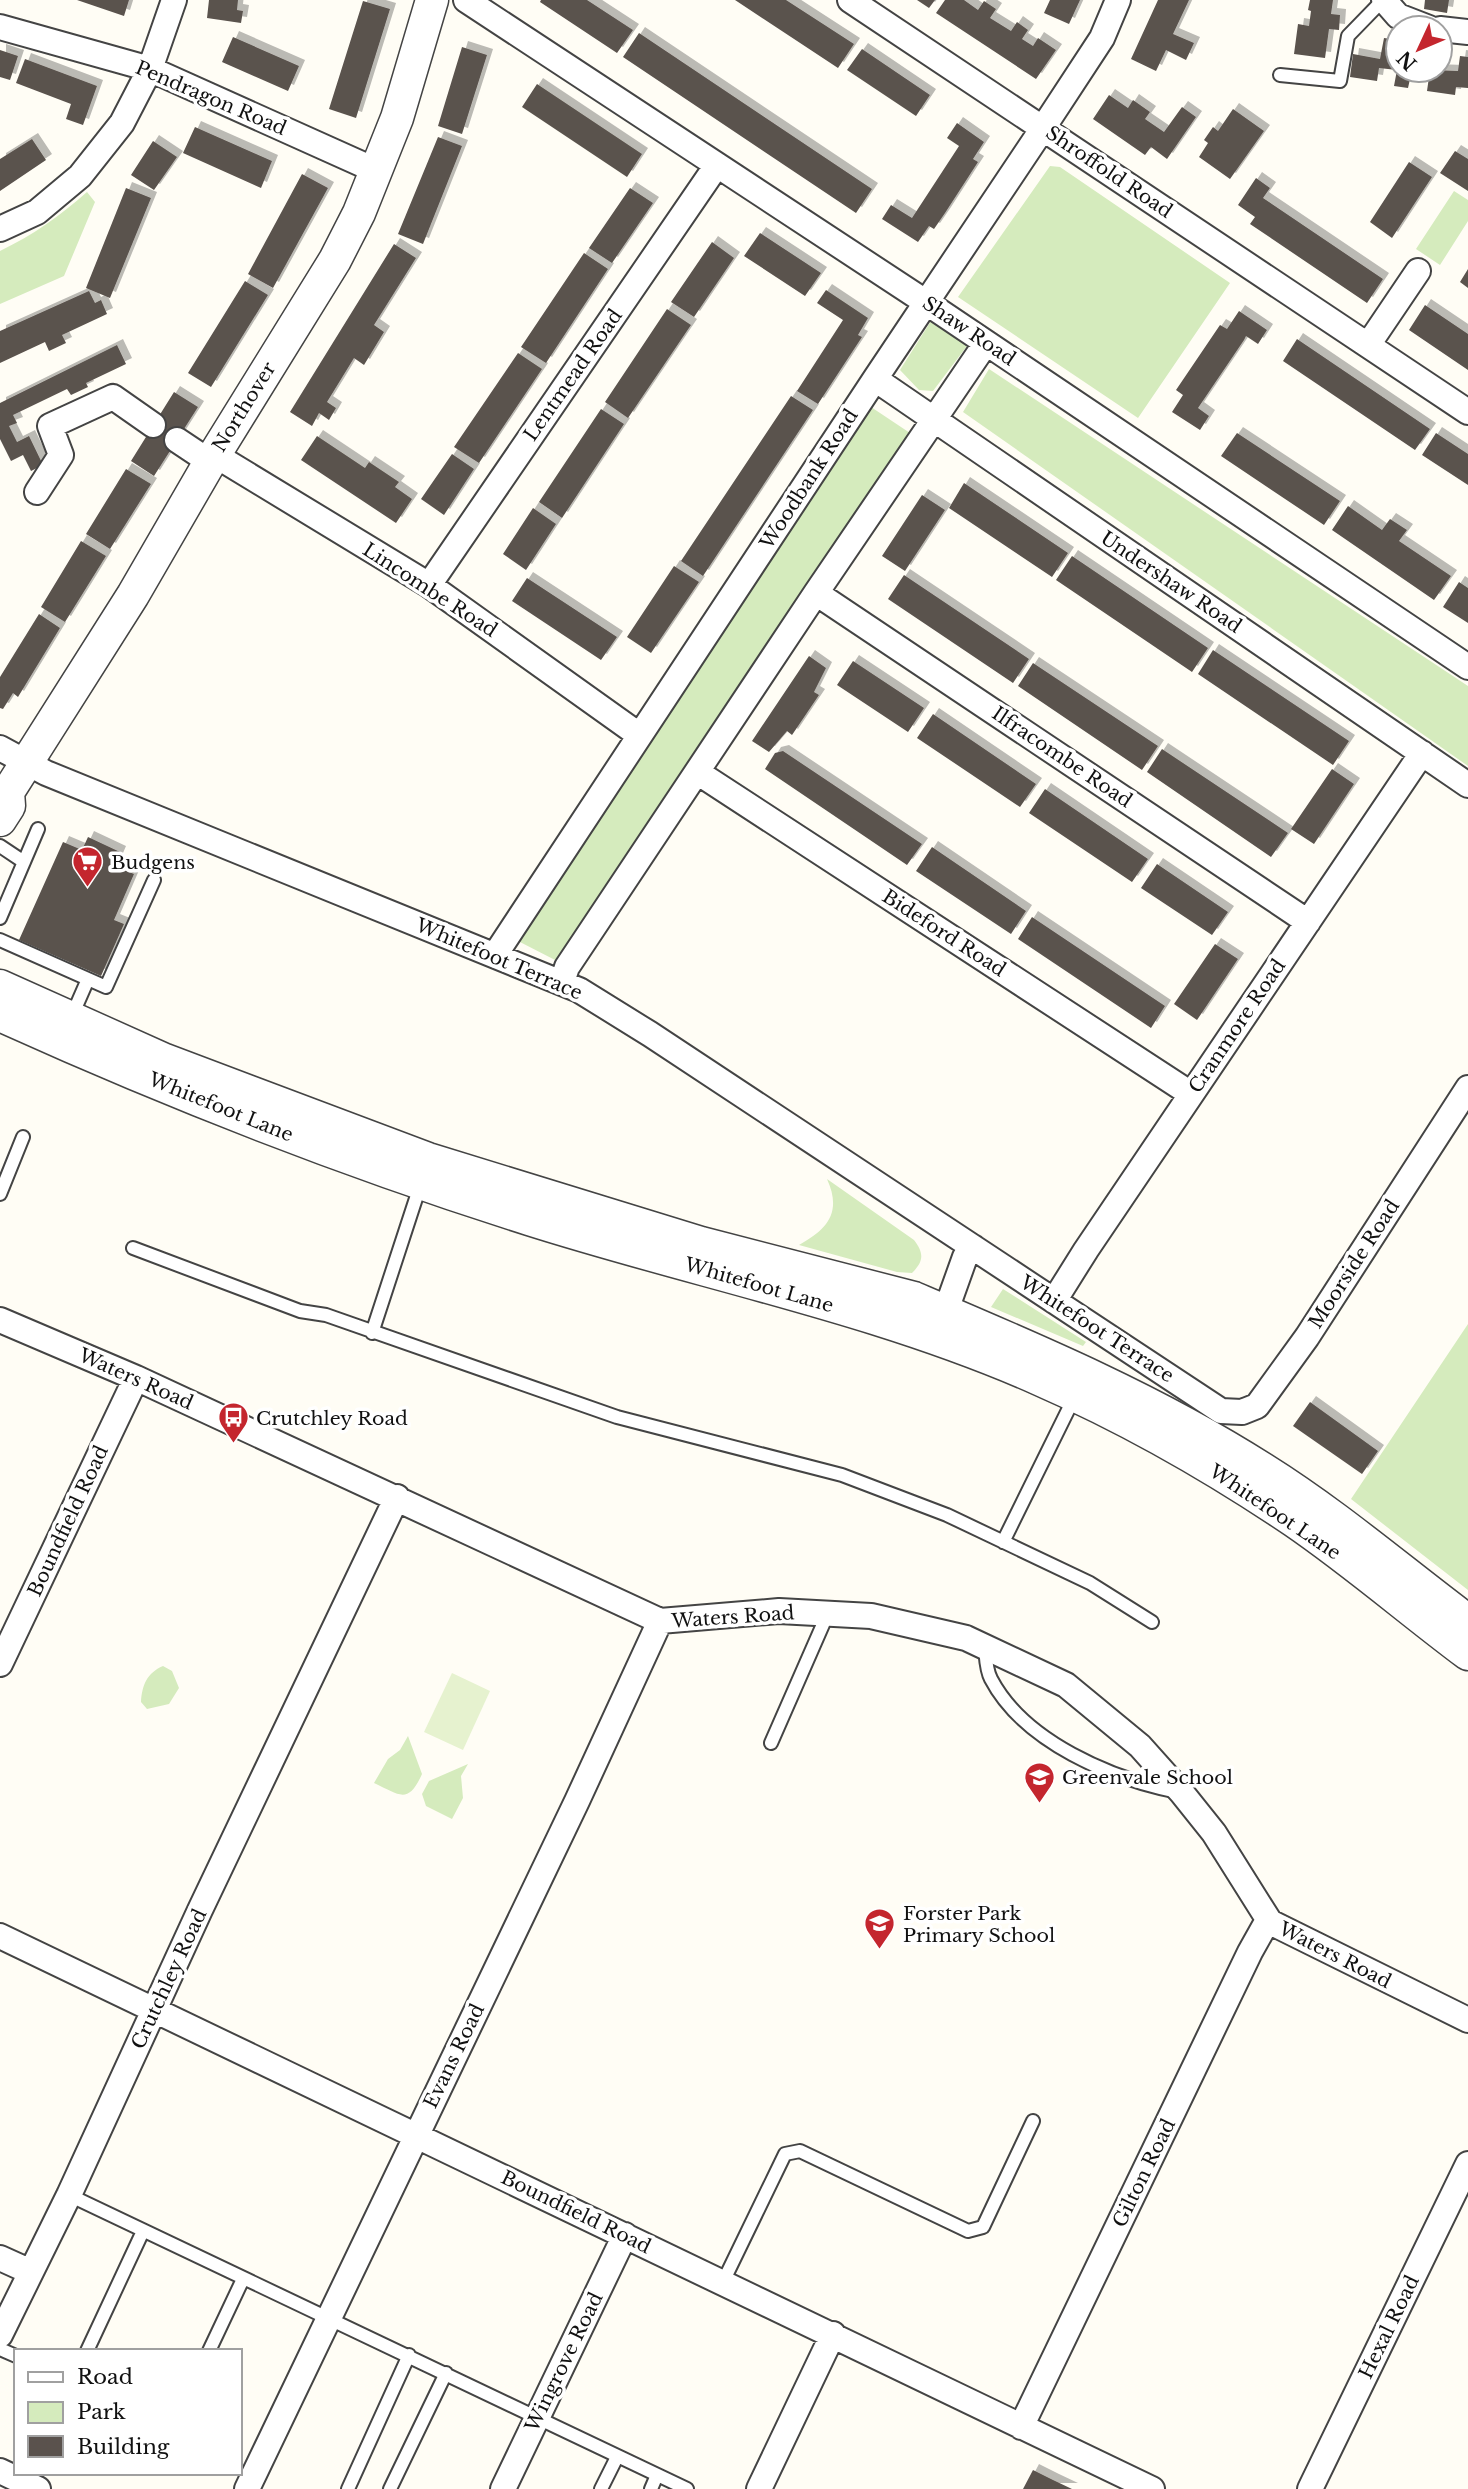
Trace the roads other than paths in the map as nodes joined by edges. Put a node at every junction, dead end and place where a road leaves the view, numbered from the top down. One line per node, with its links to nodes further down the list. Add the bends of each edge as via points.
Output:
1 (174, 0): 9 (street)
2 (432, 0): 13 (street, Northover)
3 (466, 0): 12 (street, Shaw Road)
4 (850, 0): 11 (street, Shroffold Road)
5 (1118, 0): 11 (street, Woodbank Road, via 1102,38)
6 (1384, 0): 7 (street); 10 (lane, via 1348,36 1340,81)
7 (1396, 14)
8 (0, 27): 9 (street, Pendragon Road)
9 (150, 69): 13 (street, Pendragon Road); 14 (street, via 122,123 80,176 37,212)
10 (1280, 75)
11 (1043, 128): 16 (street, Woodbank Road); 18 (street, Shroffold Road)
12 (717, 165): 16 (street, Shaw Road); 26 (street, Lentmead Road)
13 (377, 171): 24 (street, Northover, via 335,260)
14 (0, 229)
15 (1418, 271): 18 (street)
16 (927, 303): 17 (street, Shaw Road); 19 (street, Woodbank Road)
17 (986, 344): 21 (street); 28 (street, Shaw Road)
18 (1368, 345): 20 (street, Shroffold Road)
19 (875, 379): 21 (street, Undershaw Road); 29 (street, Woodbank Road)
20 (1468, 412)
21 (935, 420): 27 (street); 30 (street, Undershaw Road)
22 (153, 425): 25 (street, via 113,397 50,426 61,455)
23 (177, 440): 24 (street, Lincombe Road)
24 (213, 458): 26 (street, Lincombe Road); 31 (street, Northover, via 134,595)
25 (37, 492)
26 (429, 586): 29 (street, Lincombe Road)
27 (816, 593): 32 (street); 40 (street, Ilfracombe Road)
28 (1468, 667)
29 (639, 735): 42 (street, Woodbank Road)
30 (1422, 753): 33 (street, Undershaw Road); 40 (street, Cranmore Road)
31 (13, 755): 34 (street, Northover); 42 (street, Whitefoot Terrace, via 46,773)
32 (697, 772): 44 (street, via 567,967); 49 (street, Bideford Road)
33 (1468, 785)
34 (3, 802)
35 (38, 830): 37 (lane)
36 (0, 846): 37 (lane)
37 (24, 862): 39 (lane)
38 (155, 880): 43 (lane, via 106,987)
39 (0, 918)
40 (1308, 922): 49 (street, Cranmore Road)
41 (0, 940): 43 (lane)
42 (495, 955): 44 (street, Whitefoot Terrace)
43 (88, 979): 47 (lane)
44 (562, 982): 53 (street, Whitefoot Terrace, via 650,1034)
45 (0, 986): 47 (street, Whitefoot Lane)
46 (0, 1015): 51 (street, Whitefoot Lane, via 203,1101)
47 (70, 1018): 51 (street, Whitefoot Lane)
48 (1468, 1088): 61 (street, Moorside Road, via 1307,1337 1257,1406 1242,1412)
49 (1191, 1094): 55 (street, Cranmore Road)
50 (23, 1137): 52 (lane)
51 (425, 1171): 57 (street, Whitefoot Lane, via 530,1219 866,1315); 58 (lane)
52 (0, 1194)
53 (973, 1247): 55 (street, Whitefoot Terrace); 57 (street, via 965,1257)
54 (133, 1248): 58 (lane)
55 (1054, 1301): 61 (street, Whitefoot Terrace)
56 (0, 1320): 59 (street, Waters Road)
57 (941, 1325): 60 (street, Whitefoot Lane); 62 (street, Whitefoot Lane, via 1090,1373 1172,1415)
58 (372, 1333): 64 (lane, via 617,1417 842,1475)
59 (136, 1378): 63 (street, Waters Road); 71 (street, Boundfield Road)
60 (1075, 1396): 62 (street, Whitefoot Lane); 64 (lane)
61 (1222, 1411)
62 (1254, 1479): 67 (street, Whitefoot Lane, via 1313,1502); 70 (street, Whitefoot Lane)
63 (397, 1497): 66 (street, Waters Road); 76 (street, Crutchley Road)
64 (1003, 1542): 68 (lane, via 1090,1583)
65 (828, 1614): 66 (street, Waters Road, via 779,1611); 69 (street, Waters Road, via 872,1616 966,1638); 72 (lane)
66 (660, 1621): 79 (street, Evans Road)
67 (1468, 1621)
68 (1152, 1622)
69 (985, 1647): 73 (street, Waters Road, via 1066,1685 1140,1746); 73 (lane, via 989,1677 1026,1723 1113,1774)
70 (1468, 1654)
71 (0, 1664)
72 (771, 1743)
73 (1182, 1793): 74 (street, Waters Road, via 1225,1849)
74 (1270, 1922): 77 (street, Waters Road); 96 (street, Gilton Road, via 1250,1952)
75 (0, 1936): 76 (street, Boundfield Road)
76 (155, 2010): 79 (street, Boundfield Road); 81 (street, Crutchley Road)
77 (1468, 2020)
78 (1034, 2122): 87 (lane, via 983,2227 968,2231 800,2151 785,2154)
79 (415, 2135): 83 (street, Boundfield Road); 88 (street, Evans Road)
80 (1468, 2164): 110 (street, Hexal Road)
81 (69, 2195): 82 (lane); 85 (street, Crutchley Road)
82 (143, 2231): 86 (lane); 91 (lane)
83 (625, 2235): 87 (street, Boundfield Road); 95 (street, Wingrove Road)
84 (0, 2258): 85 (street)
85 (31, 2272): 90 (street, Crutchley Road)
86 (243, 2278): 88 (lane); 92 (lane)
87 (723, 2282): 89 (street, Boundfield Road)
88 (329, 2318): 93 (lane); 101 (street, Evans Road)
89 (833, 2334): 96 (street, Boundfield Road); 108 (street)
90 (0, 2335)
91 (89, 2349)
92 (210, 2349)
93 (409, 2356): 94 (lane); 102 (lane)
94 (446, 2373): 95 (lane); 103 (lane)
95 (537, 2416): 97 (lane); 104 (street, Wingrove Road)
96 (1021, 2427): 109 (street, Boundfield Road)
97 (617, 2457): 99 (lane); 105 (lane)
98 (0, 2471): 100 (street)
99 (657, 2475): 106 (lane); 107 (lane)
100 (38, 2489)
101 (247, 2489)
102 (348, 2489)
103 (390, 2489)
104 (503, 2489)
105 (601, 2489)
106 (651, 2489)
107 (687, 2489)
108 (759, 2489)
109 (1152, 2489)
110 (1310, 2489)

